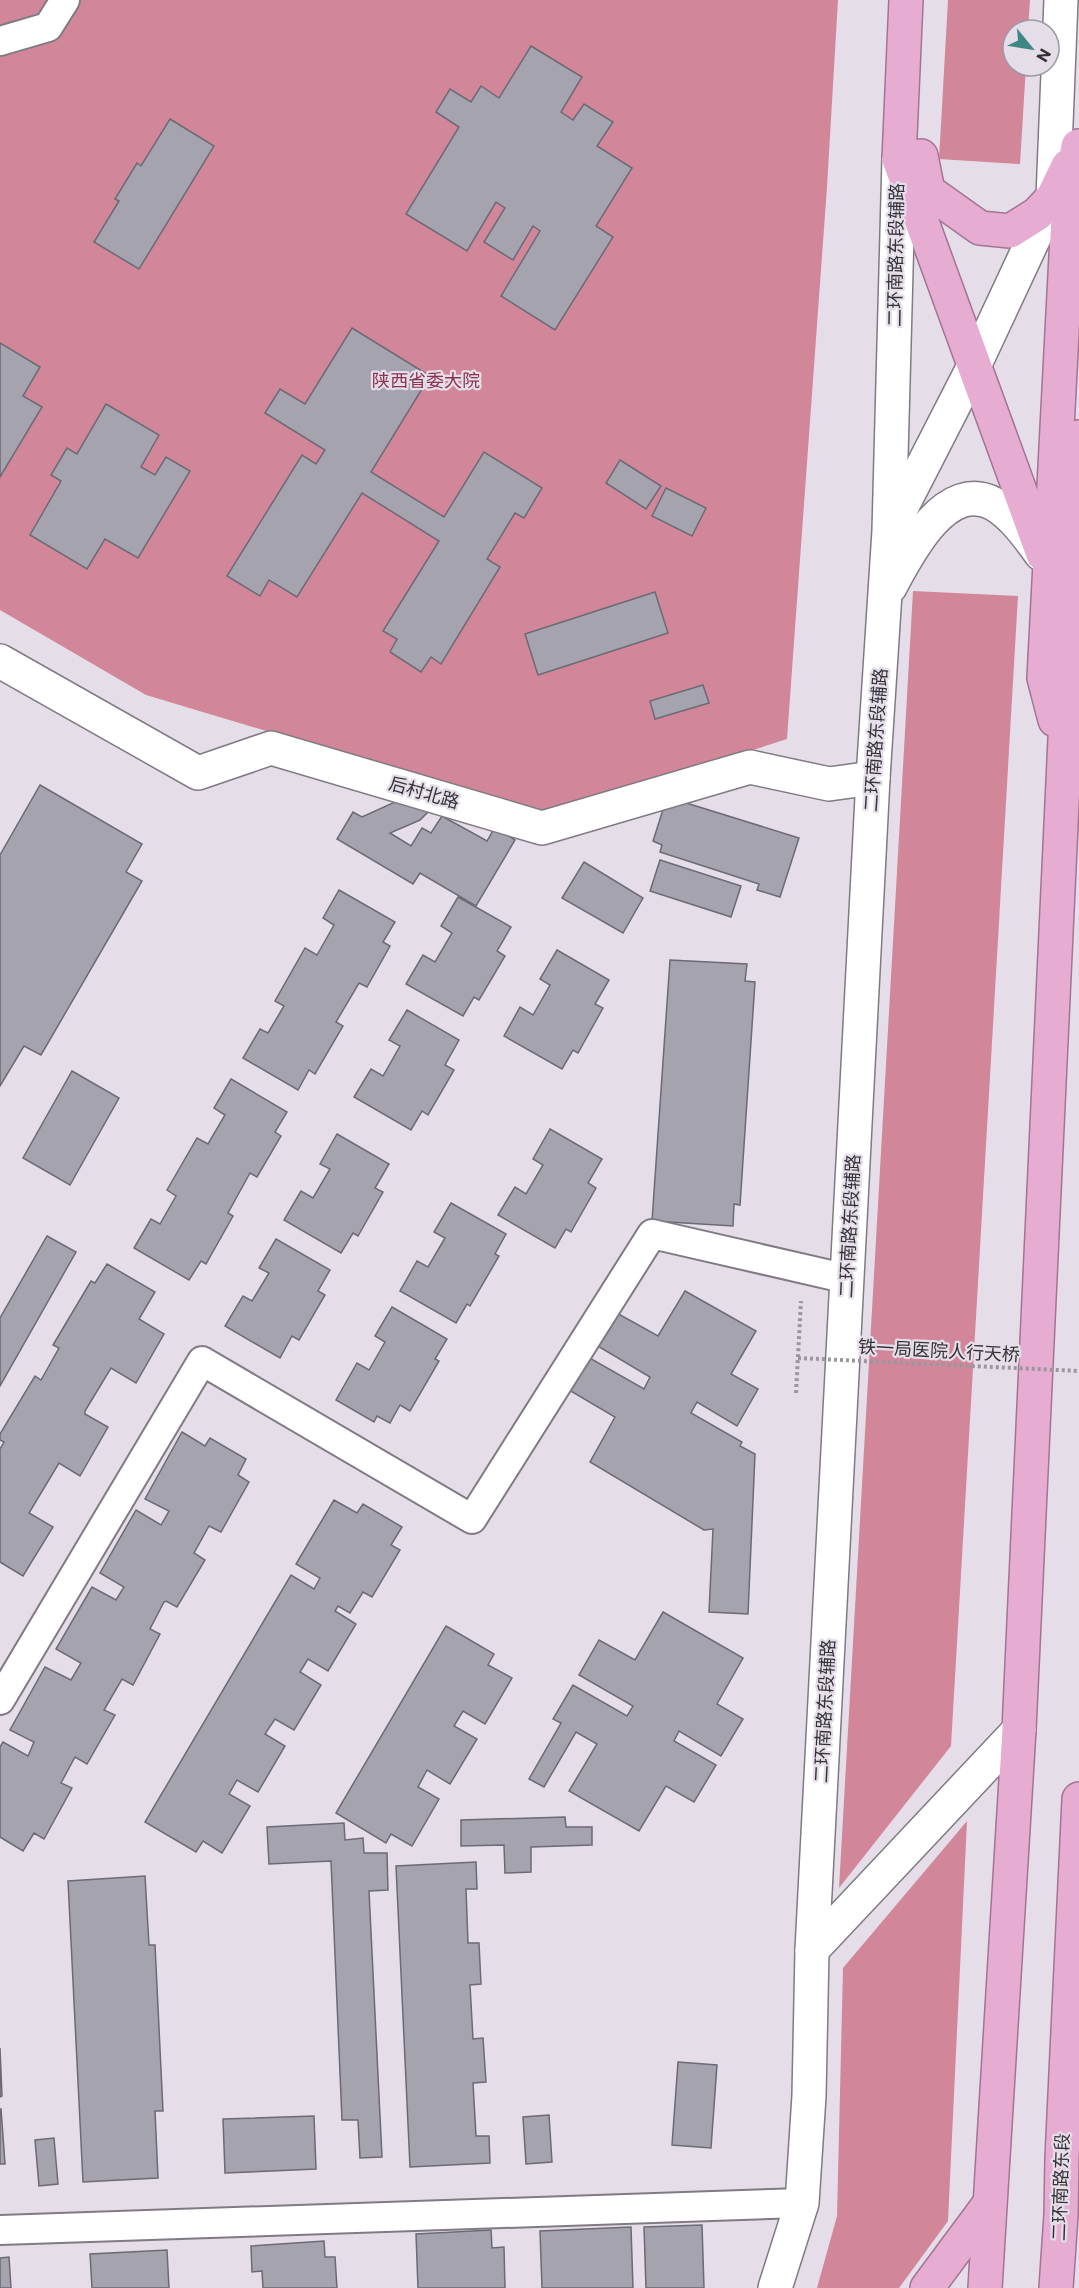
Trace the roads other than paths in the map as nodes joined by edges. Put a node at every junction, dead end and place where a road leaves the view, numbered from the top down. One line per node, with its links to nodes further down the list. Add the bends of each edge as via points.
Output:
1 (65, 0): 5 (street, via 48,27)
2 (906, 0): 7 (highway)
3 (929, 0): 8 (highway, via 920,162 928,191 980,228 1010,231 1037,214)
4 (1061, 0): 8 (main road)
5 (0, 41)
6 (1078, 144): 8 (highway); 12 (highway, via 1069,198)
7 (899, 159): 9 (highway); 11 (main road, 二环南路东段辅路)
8 (1053, 197): 9 (main road)
9 (975, 364): 11 (main road); 12 (highway)
10 (1079, 437): 15 (highway)
11 (889, 531): 13 (main road, 二环南路东段辅路)
12 (1047, 565): 13 (main road, via 1029,537 994,504 964,499 949,505 911,547); 15 (highway, via 1044,678)
13 (885, 595): 16 (main road, 二环南路东段辅路)
14 (0, 661): 16 (main road, 后村北路, via 198,773 271,748 542,828 750,767 829,784)
15 (1064, 754): 19 (highway)
16 (873, 778): 17 (main road, 二环南路东段辅路)
17 (848, 1279): 18 (street, via 652,1234 472,1519 202,1361); 21 (main road, 二环南路东段辅路)
18 (0, 1700)
19 (1019, 1730): 21 (main road); 25 (highway)
20 (1079, 1799): 22 (highway, 二环南路东段)
21 (812, 1950): 24 (main road, 二环南路东段辅路)
22 (1067, 2043): 23 (main road); 26 (highway, 二环南路东段)
23 (1079, 2085)
24 (802, 2203): 27 (street); 29 (main road, 二环南路东段辅路)
25 (990, 2203): 30 (highway); 31 (highway)
26 (1061, 2215): 28 (highway); 32 (highway, 二环南路东段)
27 (0, 2230)
28 (1079, 2244)
29 (775, 2288)
30 (927, 2288)
31 (985, 2288)
32 (1056, 2288)

